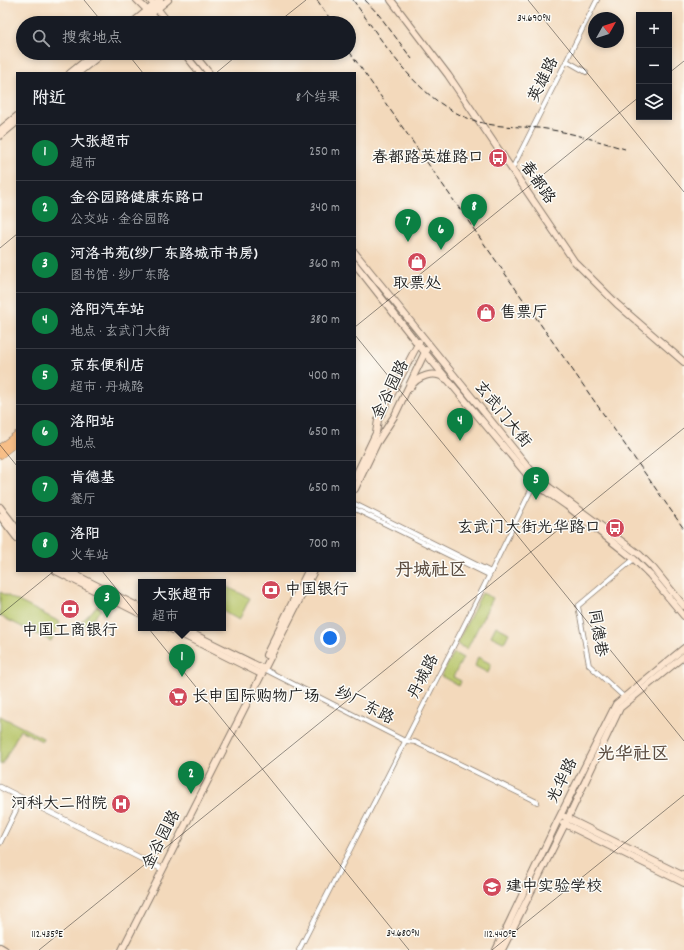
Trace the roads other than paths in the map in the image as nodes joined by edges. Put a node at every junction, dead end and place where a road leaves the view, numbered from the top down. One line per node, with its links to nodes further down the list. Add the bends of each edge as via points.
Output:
1 (137, 0): 8 (main road)
2 (160, 0): 7 (main road)
3 (168, 0): 7 (main road)
4 (391, 0): 27 (main road, 春都路, via 448,75)
5 (394, 0): 27 (main road, 春都路, via 449,74)
6 (598, 0): 17 (street, 英雄路)
7 (154, 3): 8 (main road); 12 (main road)
8 (150, 12): 9 (main road); 10 (main road); 11 (main road)
9 (143, 16)
10 (146, 16)
11 (154, 16)
12 (164, 16)
13 (86, 60): 18 (main road)
14 (94, 60): 19 (main road)
15 (190, 60): 20 (main road)
16 (199, 60): 21 (main road)
17 (567, 61): 22 (street); 27 (street, 英雄路)
18 (71, 72)
19 (79, 72)
20 (199, 72)
21 (208, 72)
22 (586, 72)
23 (16, 117): 25 (main road)
24 (16, 123): 26 (main road)
25 (0, 130)
26 (0, 136)
27 (512, 168): 34 (main road, 春都路, via 576,259 619,302); 35 (main road, 春都路, via 574,261 617,304)
28 (356, 254): 30 (main road, 玄武门大街)
29 (356, 265): 31 (main road, 玄武门大街)
30 (423, 338): 31 (main road, 金谷园路); 32 (main road, 玄武门大街)
31 (417, 343): 33 (main road, 玄武门大街); 42 (main road, 金谷园路, via 378,420 376,433)
32 (430, 346): 33 (main road, 金谷园路); 43 (main road, 玄武门大街)
33 (424, 351): 36 (main road, 玄武门大街); 37 (main road, 金谷园路)
34 (684, 359)
35 (684, 362)
36 (454, 386): 37 (main road, via 443,377 422,377 413,383); 43 (main road, 玄武门大街)
37 (400, 403): 44 (main road, 金谷园路)
38 (16, 435): 40 (main road)
39 (16, 442): 41 (main road)
40 (0, 448)
41 (0, 455)
42 (356, 475)
43 (536, 481): 51 (main road, 玄武门大街); 56 (street, 丹城路); 58 (main road, 玄武门大街, via 640,555)
44 (356, 487)
45 (356, 505): 56 (street)
46 (0, 507): 49 (main road)
47 (356, 509): 56 (street)
48 (0, 516): 50 (main road)
49 (16, 528)
50 (16, 537)
51 (634, 559): 60 (main road, 玄武门大街); 66 (street, 同德巷, via 578,606 589,665)
52 (58, 572): 59 (main road)
53 (70, 572): 57 (main road)
54 (308, 572): 65 (main road, 金谷园路)
55 (313, 572): 65 (main road, 金谷园路)
56 (490, 574): 67 (street, 丹城路)
57 (138, 606)
58 (684, 606)
59 (138, 612)
60 (684, 616)
61 (175, 631): 65 (main road, 纱厂东路)
62 (187, 631): 65 (main road, 纱厂东路)
63 (684, 648): 66 (main road, 光华路)
64 (684, 656): 72 (main road, 光华路, via 620,708)
65 (261, 671): 67 (street, 纱厂东路); 74 (main road, 金谷园路)
66 (624, 697): 71 (main road, 光华路, via 616,704)
67 (405, 741): 70 (street, 纱厂东路, via 415,742); 81 (street, 丹城路)
68 (0, 787): 69 (street)
69 (22, 798): 73 (street); 74 (street)
70 (537, 802)
71 (559, 817): 72 (main road); 82 (main road, 光华路)
72 (567, 821): 75 (main road); 76 (main road); 83 (main road, 光华路)
73 (0, 843)
74 (161, 869): 79 (main road, 金谷园路); 80 (main road, 金谷园路)
75 (684, 876)
76 (684, 883)
77 (0, 947): 78 (main road)
78 (5, 950)
79 (119, 950)
80 (122, 950)
81 (299, 950)
82 (496, 950)
83 (502, 950)

